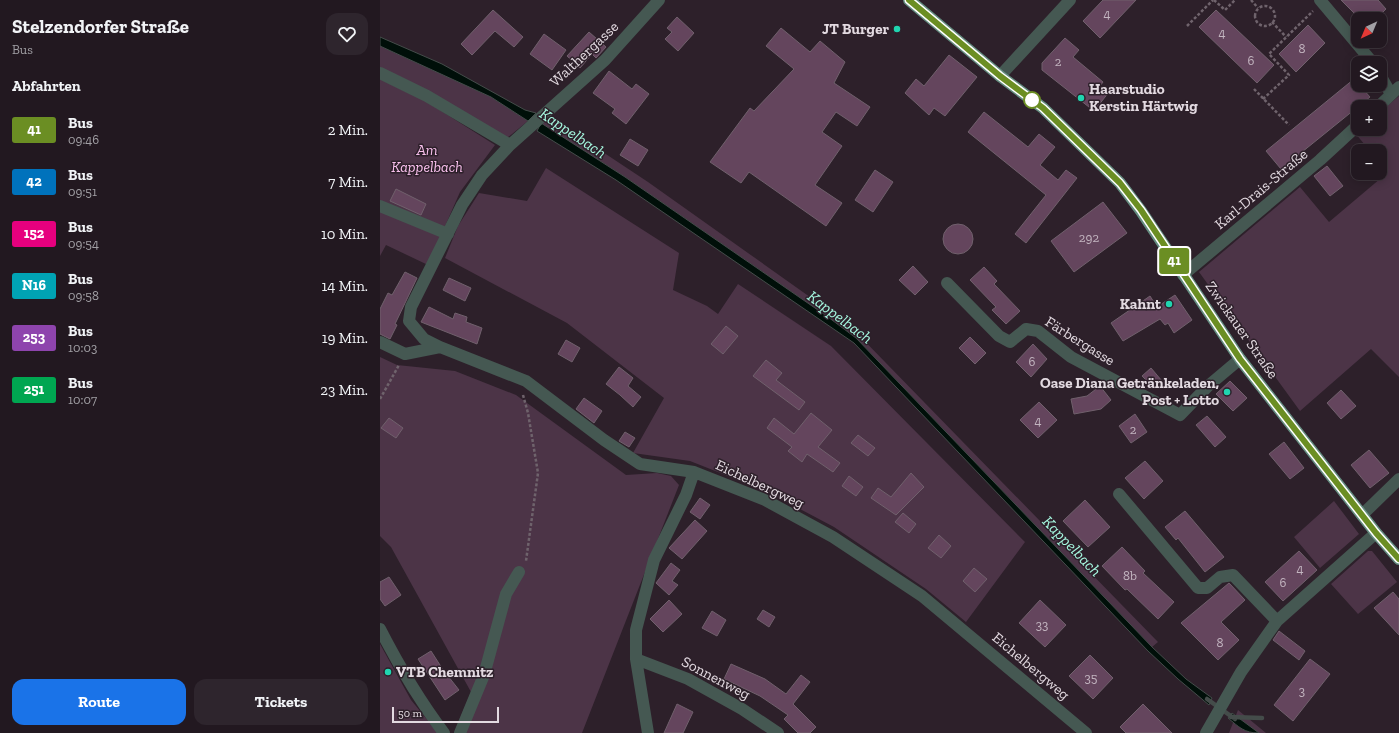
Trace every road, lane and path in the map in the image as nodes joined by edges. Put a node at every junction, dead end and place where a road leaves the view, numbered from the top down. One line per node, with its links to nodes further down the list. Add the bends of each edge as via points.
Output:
1 (659, 0): 22 (street, Walthergasse, via 605,60)
2 (909, 0): 14 (main road, Zwickauer Straße)
3 (1070, 0): 14 (street)
4 (1214, 0): 5 (path, via 1225,10); 10 (path)
5 (1235, 0)
6 (1251, 0): 8 (path)
7 (1321, 1): 11 (path); 12 (street)
8 (1258, 8): 9 (path, via 1264,5 1273,10 1275,16); 9 (path, via 1254,13 1257,23 1266,26)
9 (1272, 22): 11 (path)
10 (1187, 26)
11 (1286, 37): 18 (path, via 1269,54 1290,75)
12 (1367, 56)
13 (380, 73): 22 (street, via 427,96)
14 (1000, 76): 25 (main road, Zwickauer Straße, via 1043,108 1120,183)
15 (1387, 82): 17 (street)
16 (1254, 90): 18 (path)
17 (1395, 91): 19 (street)
18 (1263, 99): 20 (path)
19 (1385, 100)
20 (1289, 125)
21 (1351, 132): 25 (street, Karl-Drais-Straße)
22 (510, 145): 24 (street, Walthergasse, via 482,175)
23 (380, 206): 24 (street)
24 (448, 234): 27 (street, Walthergasse)
25 (1183, 274): 31 (main road, Zwickauer Straße)
26 (947, 284): 31 (street, Färbergasse, via 999,336 1010,342 1026,329 1038,331 1071,357 1180,416 1208,386)
27 (411, 307): 29 (street, Eichelbergweg, via 409,321 414,329 424,339)
28 (380, 342): 30 (street)
29 (440, 347): 30 (street); 34 (street, Eichelbergweg, via 526,381 640,464)
30 (405, 354): 33 (path)
31 (1240, 359): 37 (main road, Zwickauer Straße)
32 (528, 395): 40 (path, via 522,390 538,473 526,560)
33 (380, 399)
34 (694, 472): 43 (street, via 686,495 654,560 636,630); 49 (street, Eichelbergweg, via 772,504 833,537 922,596)
35 (1399, 479): 37 (street)
36 (1119, 494): 41 (street, via 1198,588 1207,588 1220,577 1233,575)
37 (1362, 515): 38 (main road, Zwickauer Straße)
38 (1376, 533): 39 (main road, Zwickauer Straße); 41 (street)
39 (1399, 559)
40 (519, 572): 46 (street, via 506,594 484,675)
41 (1277, 621): 44 (street, via 1228,692)
42 (380, 629): 45 (street, via 403,673)
43 (636, 659): 47 (street); 48 (street, Sonnenweg, via 688,679 742,709)
44 (1208, 729)
45 (444, 733)
46 (460, 733)
47 (648, 733)
48 (778, 733)
49 (1086, 733)

